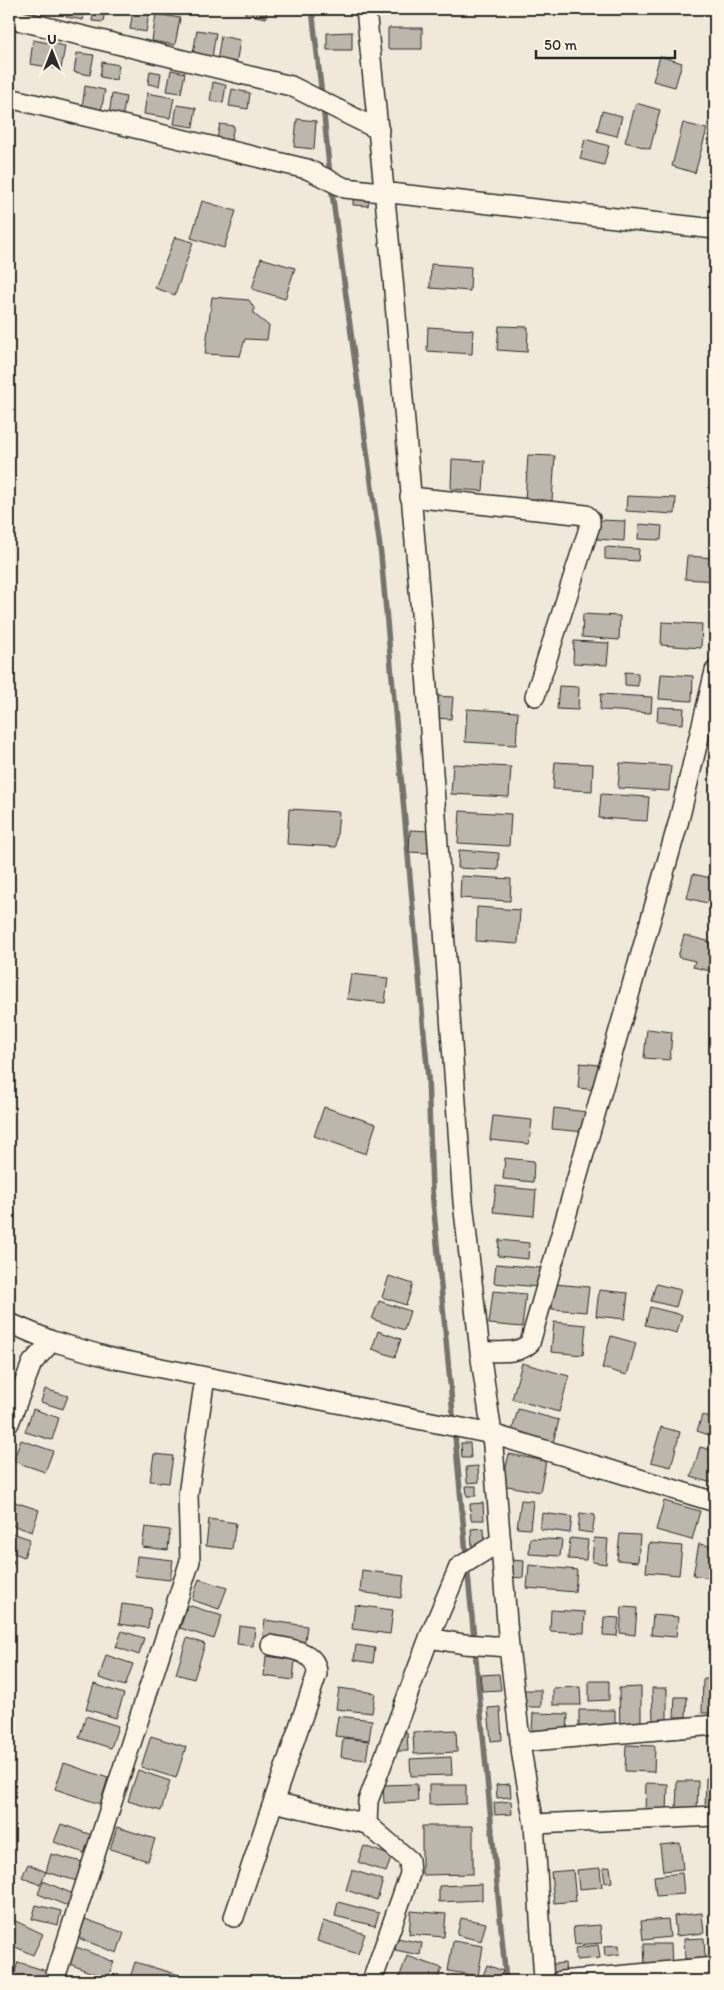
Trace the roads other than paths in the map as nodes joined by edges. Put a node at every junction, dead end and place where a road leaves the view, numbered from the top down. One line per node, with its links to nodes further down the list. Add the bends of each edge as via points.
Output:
1 (366, 9): 4 (street)
2 (9, 18): 4 (street, via 291,86)
3 (9, 98): 5 (street, via 307,168 345,188)
4 (379, 130): 5 (street)
5 (385, 192): 6 (street); 7 (street)
6 (715, 229)
7 (410, 497): 9 (street, via 586,515 590,519); 12 (street, via 437,814 463,1202)
8 (715, 671): 12 (street, via 680,820 530,1343 516,1351)
9 (535, 696)
10 (9, 1323): 11 (street)
11 (52, 1341): 13 (street, via 111,1358); 14 (street, via 32,1363)
12 (480, 1352): 15 (street)
13 (205, 1377): 15 (street); 29 (street, via 188,1495 190,1561)
14 (9, 1423)
15 (492, 1434): 16 (street); 17 (street)
16 (715, 1502)
17 (501, 1541): 18 (street, via 466,1562); 20 (street)
18 (429, 1638): 20 (street); 25 (street, via 368,1801)
19 (271, 1644): 23 (street, via 307,1653 317,1669)
20 (509, 1647): 22 (street)
21 (715, 1725): 22 (street)
22 (520, 1742): 26 (street)
23 (274, 1802): 25 (street); 27 (street)
24 (715, 1816): 26 (street)
25 (367, 1824): 30 (street, via 409,1860 410,1866 410,1874)
26 (534, 1824): 31 (street)
27 (234, 1917)
28 (715, 1967): 32 (street)
29 (54, 1981)
30 (372, 1981)
31 (544, 1981)
32 (561, 1981)

